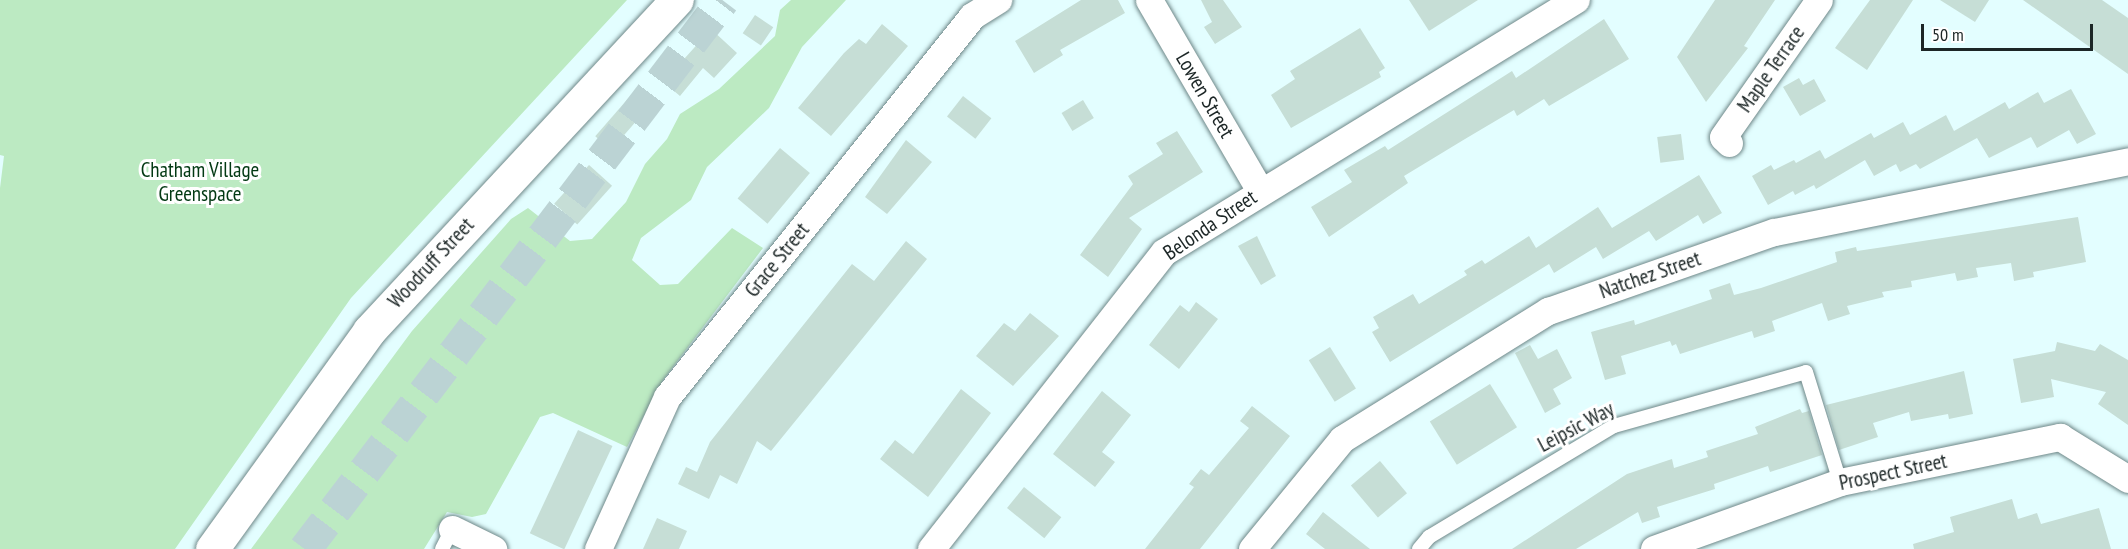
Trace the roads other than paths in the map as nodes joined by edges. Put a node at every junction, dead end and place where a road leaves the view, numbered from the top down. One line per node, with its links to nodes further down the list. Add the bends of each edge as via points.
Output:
1 (677, 0): 12 (street, Woodruff Street, via 369,332)
2 (998, 0): 14 (street, Grace Street, via 972,16 667,397)
3 (1149, 0): 8 (street, Lowen Street)
4 (1575, 0): 8 (street, Belonda Street)
5 (1819, 0): 6 (street, Maple Terrace)
6 (1726, 140)
7 (2128, 161): 16 (street, Natchez Street, via 1774,232 1548,311 1342,439)
8 (1260, 191): 15 (street, Belonda Street, via 1164,252)
9 (2128, 479): 10 (street, Prospect Street, via 2060,436)
10 (1840, 482): 17 (lane, Leipsic Way, via 1806,372 1614,426 1429,537); 18 (street, Prospect Street)
11 (447, 539): 13 (street)
12 (212, 549)
13 (493, 549)
14 (598, 549)
15 (931, 549)
16 (1252, 549)
17 (1419, 549)
18 (1654, 549)

